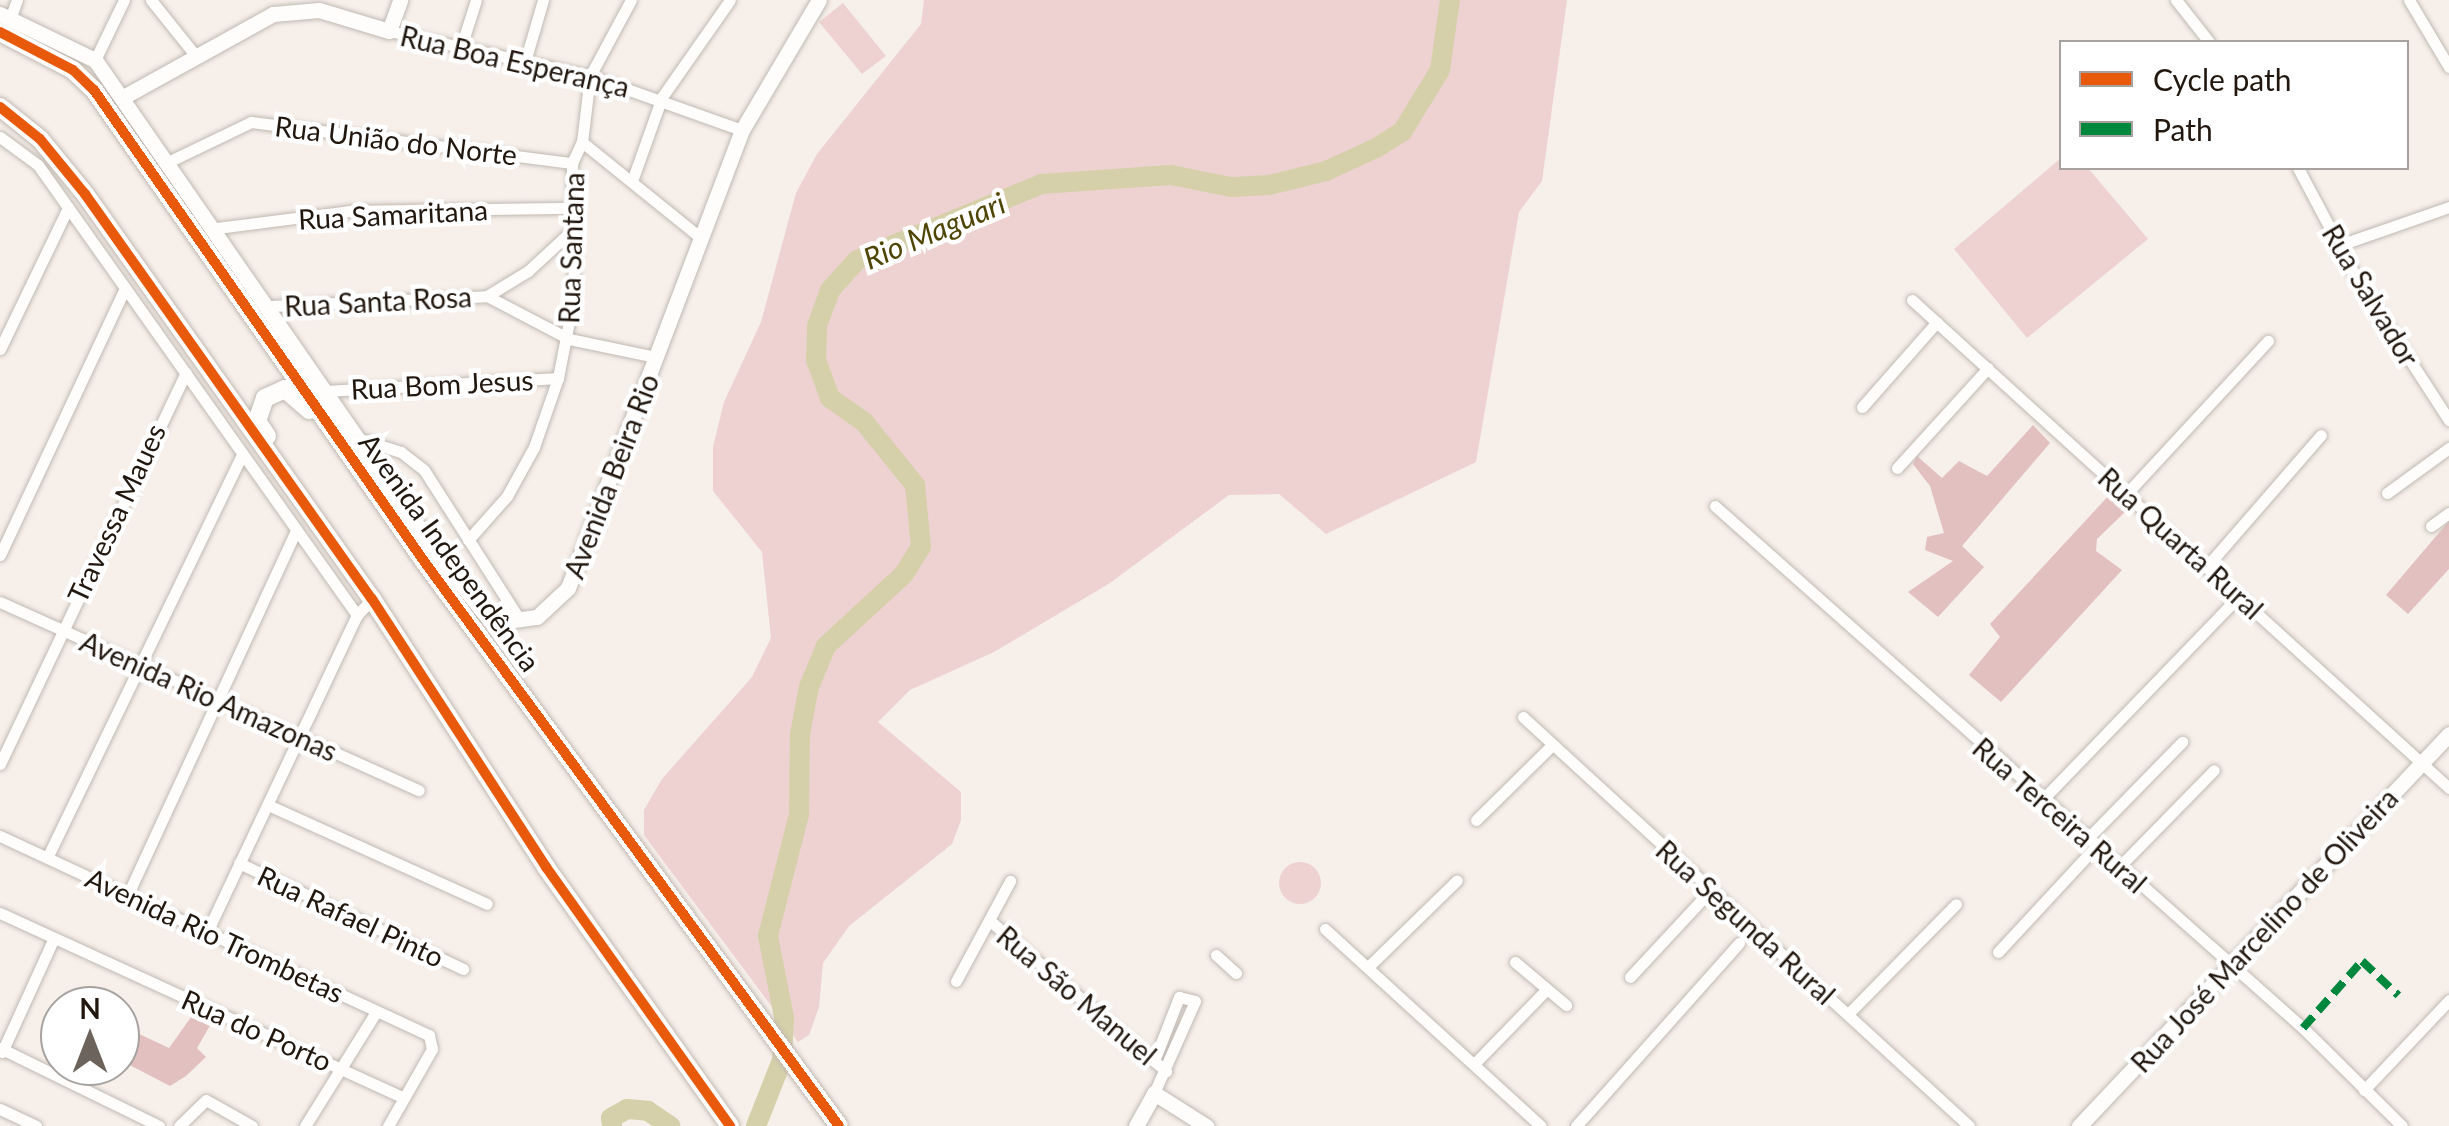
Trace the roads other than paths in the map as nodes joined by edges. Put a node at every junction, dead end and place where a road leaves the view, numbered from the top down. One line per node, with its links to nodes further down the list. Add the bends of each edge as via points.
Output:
1 (17, 0): 14 (street)
2 (124, 0): 19 (street)
3 (151, 0): 13 (street)
4 (175, 0): 13 (street)
5 (400, 0): 15 (street)
6 (476, 0): 17 (street)
7 (543, 0): 20 (street)
8 (631, 0): 22 (street, Rua Santana)
9 (730, 0): 24 (street)
10 (818, 0): 26 (street, Avenida Beira Rio)
11 (2176, 0): 16 (street)
12 (2410, 0): 21 (street)
13 (163, 11): 18 (street)
14 (3, 22): 19 (street); 64 (main road, Avenida Independência, via 94,90)
15 (388, 31): 17 (street, Rua Boa Esperança); 18 (street, Rua Boa Esperança, via 319,10 286,10)
16 (2207, 40)
17 (461, 48): 20 (street, Rua Boa Esperança)
18 (196, 55): 23 (street, Rua Boa Esperança)
19 (95, 60): 23 (street)
20 (524, 64): 22 (street, Rua Boa Esperança)
21 (2449, 67)
22 (590, 76): 24 (street, Rua Boa Esperança); 28 (street, Rua Santana)
23 (126, 96): 29 (street)
24 (662, 97): 26 (street, Rua Boa Esperança); 32 (street)
25 (0, 108): 69 (main road, via 65,168)
26 (742, 130): 38 (street, Avenida Beira Rio)
27 (1, 140): 34 (street, via 38,165)
28 (582, 142): 30 (street, Rua Santana); 32 (street)
29 (170, 161): 30 (street, Rua União do Norte, via 251,122); 36 (street)
30 (572, 163): 35 (street, Rua Santana)
31 (2299, 170): 39 (street, Rua Salvador)
32 (632, 181): 38 (street)
33 (2449, 207): 39 (street)
34 (68, 208): 40 (street); 47 (street)
35 (570, 208): 36 (street, Rua Samaritana, via 349,211); 37 (street, Rua Santana)
36 (217, 228): 43 (street)
37 (569, 233): 41 (street, Rua Santa Rosa, via 528,271); 45 (street, Rua Santana, via 574,270)
38 (702, 239): 48 (street, Avenida Beira Rio)
39 (2338, 246): 54 (street, Rua Salvador)
40 (124, 288): 50 (street); 68 (street)
41 (487, 296): 43 (street, Rua Santa Rosa); 45 (street, Rua Santa Rosa)
42 (1912, 300): 44 (street, Rua Quarta Rural)
43 (270, 306): 52 (street)
44 (1937, 322): 49 (street, Rua Quarta Rural); 53 (street)
45 (568, 339): 48 (street, Rua Santa Rosa); 51 (street, Rua Santana)
46 (2268, 342): 60 (street)
47 (0, 349)
48 (656, 357): 76 (street, Avenida Beira Rio, via 568,588 551,609)
49 (1988, 368): 59 (street); 60 (street, Rua Quarta Rural)
50 (186, 373): 58 (street); 77 (street, Travessa Maues)
51 (558, 378): 52 (street, Rua Bom Jesus); 67 (street, Rua Santana, via 524,464 488,524)
52 (326, 391): 56 (street)
53 (1862, 407)
54 (2449, 420)
55 (2321, 435): 71 (street)
56 (357, 438): 67 (street, via 414,460); 70 (street)
57 (2449, 448): 61 (street)
58 (242, 457): 66 (street); 78 (street)
59 (1897, 468)
60 (2128, 492): 71 (street, Rua Quarta Rural)
61 (2387, 492)
62 (1715, 506): 90 (street, Rua Terceira Rural, via 1759,541 1792,584)
63 (2449, 513): 65 (street)
64 (396, 520): 69 (main road, via 378,506 297,393 285,389 264,398 257,422 336,535); 70 (main road, Avenida Independência)
65 (2431, 526)
66 (295, 532): 75 (street); 79 (street)
67 (468, 540): 76 (street)
68 (0, 555)
69 (343, 560): 73 (main road)
70 (432, 560): 76 (street, via 484,613); 141 (main road, Avenida Independência)
71 (2208, 565): 72 (street, Rua Quarta Rural)
72 (2239, 596): 85 (street, Rua Quarta Rural); 90 (street)
73 (372, 599): 75 (street); 140 (main road, via 546,867)
74 (0, 602): 77 (street, Avenida Rio Amazonas)
75 (357, 616): 82 (street)
76 (520, 620)
77 (61, 630): 78 (street, Avenida Rio Amazonas); 86 (street, Travessa Maues)
78 (140, 666): 79 (street, Avenida Rio Amazonas); 95 (street)
79 (217, 700): 82 (street, Avenida Rio Amazonas); 101 (street)
80 (1523, 717): 83 (street, Rua Segunda Rural)
81 (2449, 734): 85 (street, Rua José Marcelino de Oliveira)
82 (298, 736): 89 (street, Avenida Rio Amazonas); 91 (street)
83 (1553, 741): 92 (street); 100 (street, Rua Segunda Rural)
84 (2182, 742): 94 (street)
85 (2421, 763): 88 (street, Rua Quarta Rural); 113 (street, Rua José Marcelino de Oliveira)
86 (0, 764)
87 (2214, 770): 97 (street)
88 (2449, 788)
89 (419, 790)
90 (2043, 798): 94 (street, Rua Terceira Rural)
91 (268, 806): 96 (street); 102 (street)
92 (1476, 820)
93 (0, 836): 95 (street, Avenida Rio Trombetas)
94 (2094, 840): 97 (street, Rua Terceira Rural); 110 (street)
95 (48, 856): 101 (street, Avenida Rio Trombetas)
96 (239, 864): 106 (street); 115 (street, Rua Rafael Pinto)
97 (2120, 866): 113 (street, Rua Terceira Rural)
98 (1457, 880): 114 (street)
99 (1010, 881): 105 (street)
100 (1710, 891): 117 (street); 123 (street, Rua Segunda Rural)
101 (130, 892): 106 (street, Avenida Rio Trombetas)
102 (487, 904)
103 (1956, 904): 123 (street)
104 (0, 913): 108 (street, Rua do Porto)
105 (989, 920): 118 (street); 125 (street, Rua São Manuel)
106 (208, 930): 122 (street, Avenida Rio Trombetas)
107 (1325, 930): 114 (street)
108 (54, 938): 124 (street); 127 (street, Rua do Porto)
109 (1739, 943): 145 (street)
110 (1998, 952)
111 (1216, 956): 116 (street)
112 (1514, 962): 119 (street)
113 (2229, 966): 129 (street, Rua Terceira Rural); 146 (street, Rua José Marcelino de Oliveira)
114 (1368, 967): 126 (street)
115 (463, 969)
116 (1236, 973)
117 (1630, 977)
118 (956, 982)
119 (1546, 989): 121 (street); 126 (street)
120 (2449, 1000): 129 (street)
121 (1566, 1005)
122 (376, 1012): 127 (street); 131 (street, Avenida Rio Trombetas, via 428,1036 432,1049)
123 (1848, 1014): 133 (street, Rua Segunda Rural)
124 (1, 1051): 135 (street)
125 (1154, 1061): 128 (street, Rua São Manuel); 128 (street, via 1179,997 1195,1002)
126 (1474, 1063): 144 (street)
127 (342, 1069): 131 (street, Rua do Porto); 138 (street)
128 (1166, 1070): 130 (street)
129 (2364, 1090): 147 (street, Rua Terceira Rural)
130 (1154, 1093): 142 (street); 143 (street)
131 (404, 1098): 139 (street)
132 (0, 1109): 134 (street)
133 (1965, 1125)
134 (36, 1126)
135 (160, 1126)
136 (179, 1126): 137 (street, via 206,1100)
137 (252, 1126)
138 (304, 1126)
139 (388, 1126)
140 (730, 1126)
141 (840, 1126)
142 (1136, 1126)
143 (1206, 1126)
144 (1541, 1126)
145 (1576, 1126)
146 (2079, 1126)
147 (2402, 1126)

